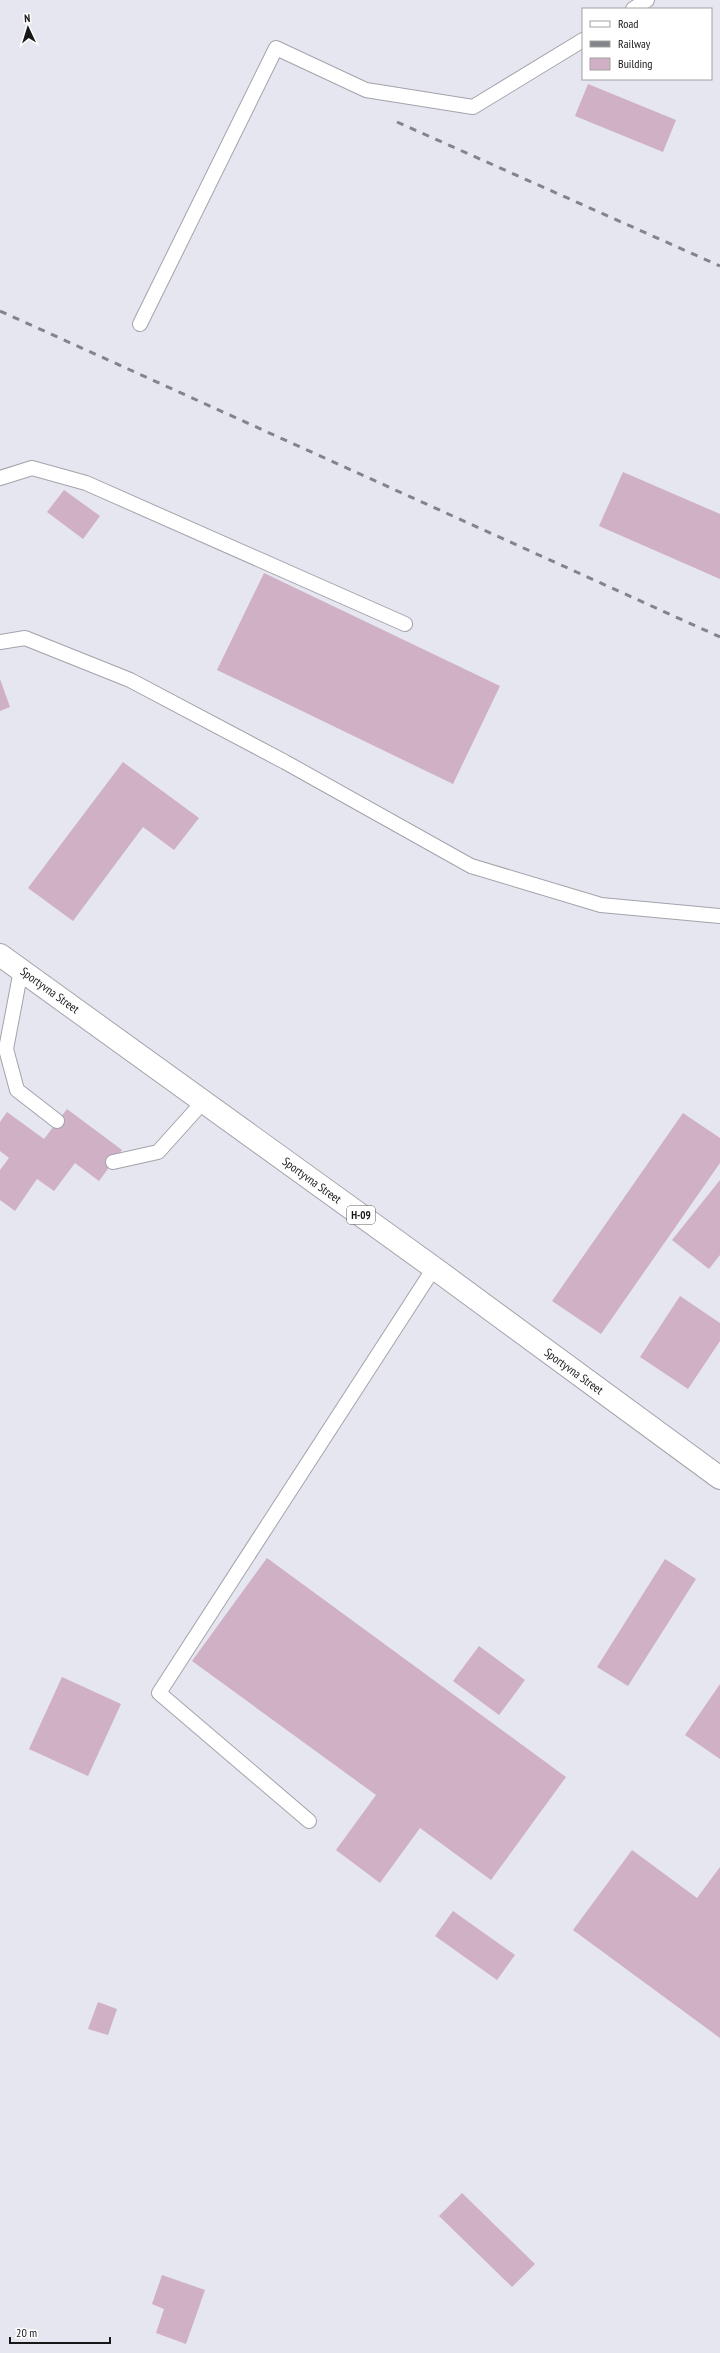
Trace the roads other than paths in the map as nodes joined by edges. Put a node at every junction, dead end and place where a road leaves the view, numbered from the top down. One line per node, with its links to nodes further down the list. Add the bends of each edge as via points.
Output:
1 (647, 0): 2 (lane)
2 (635, 8)
3 (582, 41): 4 (lane, via 472,107 366,90 276,48)
4 (140, 324)
5 (0, 478): 6 (lane, via 32,468 86,483)
6 (405, 624)
7 (0, 642): 8 (lane, via 25,638 130,680 285,762 471,866 601,905)
8 (720, 916)
9 (0, 955): 10 (main road, Sportyvna Street / Н-09)
10 (21, 970): 11 (lane); 13 (main road, Sportyvna Street / Н-09)
11 (6, 1049): 12 (lane); 14 (lane, via 18,1090)
12 (0, 1062)
13 (203, 1102): 15 (lane, via 158,1152); 16 (main road, Sportyvna Street / Н-09)
14 (57, 1122)
15 (113, 1162)
16 (434, 1268): 17 (main road, Sportyvna Street / Н-09); 18 (lane, via 159,1693)
17 (720, 1478)
18 (309, 1821)

